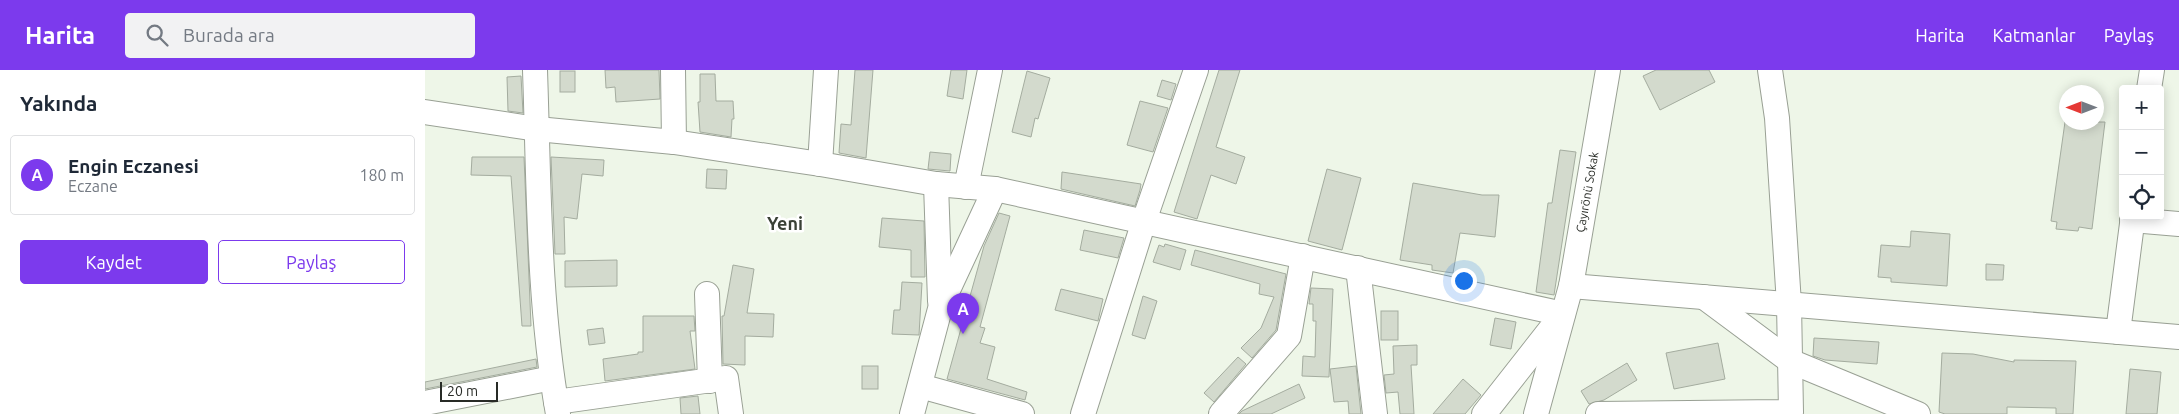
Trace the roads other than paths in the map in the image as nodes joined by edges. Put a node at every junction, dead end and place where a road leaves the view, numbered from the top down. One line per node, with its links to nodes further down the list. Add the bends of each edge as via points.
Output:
1 (535, 70): 11 (street)
2 (673, 70): 12 (street)
3 (825, 70): 13 (street)
4 (990, 70): 15 (street)
5 (1195, 70): 19 (street)
6 (1608, 70): 23 (street, Çayırönü Sokak)
7 (1770, 70): 26 (street, via 1777,118)
8 (2152, 70): 9 (street)
9 (2150, 85)
10 (425, 112): 11 (street)
11 (537, 129): 12 (street); 32 (street, via 543,287)
12 (674, 142): 13 (street)
13 (820, 164): 14 (street)
14 (935, 184): 15 (street); 27 (street)
15 (966, 187): 16 (street)
16 (995, 189): 19 (street); 27 (street)
17 (2133, 220): 29 (street)
18 (2148, 220): 20 (street)
19 (1144, 221): 21 (street); 40 (street)
20 (2179, 224)
21 (1303, 256): 22 (street); 41 (street, via 1289,336)
22 (1358, 268): 28 (street); 42 (street)
23 (1571, 286): 25 (street); 28 (street, Çayırönü Sokak)
24 (707, 294): 33 (street)
25 (1704, 297): 26 (street); 31 (street)
26 (1789, 304): 29 (street); 31 (street)
27 (941, 305): 34 (street)
28 (1563, 314): 43 (street); 44 (street, Çayırönü Sokak)
29 (2118, 332): 30 (street)
30 (2179, 337)
31 (1790, 361): 45 (street, via 1791,412); 46 (street)
32 (552, 378): 35 (street); 36 (street)
33 (710, 381): 36 (street); 37 (street, via 726,378)
34 (920, 386): 38 (street); 39 (street)
35 (425, 403)
36 (557, 408)
37 (731, 414)
38 (912, 414)
39 (1021, 414)
40 (1083, 414)
41 (1221, 414)
42 (1375, 414)
43 (1484, 414)
44 (1536, 414)
45 (1599, 414)
46 (1918, 414)

